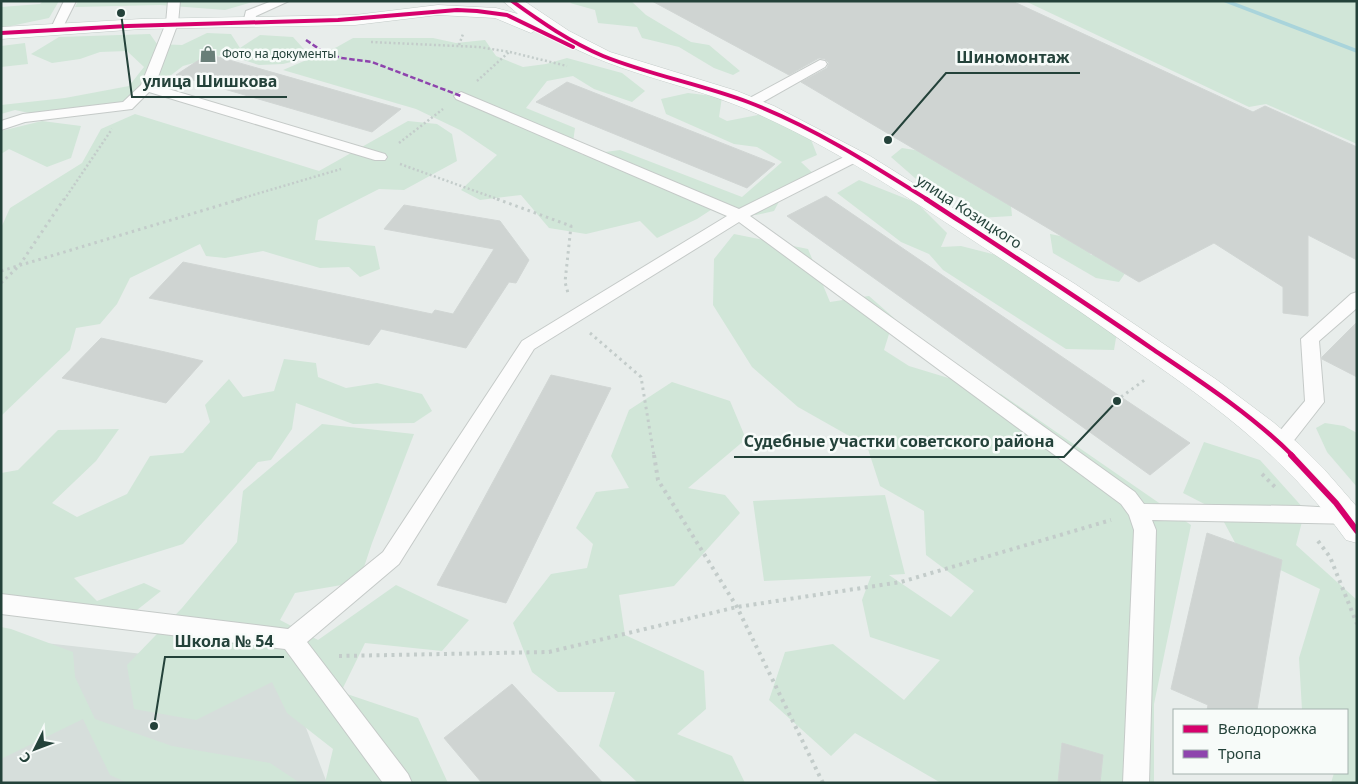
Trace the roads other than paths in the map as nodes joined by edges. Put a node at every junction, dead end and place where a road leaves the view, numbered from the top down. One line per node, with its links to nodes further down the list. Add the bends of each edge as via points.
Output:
1 (70, 1): 9 (lane)
2 (174, 1): 7 (lane)
3 (283, 1): 8 (lane, via 250,14)
4 (438, 1): 6 (street)
5 (519, 2): 11 (street, улица Козицкого, via 580,44)
6 (394, 14): 8 (street, via 355,20); 11 (street, via 438,10 496,13 556,41)
7 (172, 23): 8 (street); 9 (street); 13 (lane)
8 (249, 23)
9 (56, 28): 10 (street)
10 (1, 33)
11 (617, 61): 15 (street, улица Козицкого)
12 (820, 64): 15 (lane)
13 (148, 87): 16 (lane, via 127,106); 20 (lane)
14 (461, 96): 21 (lane)
15 (751, 103): 19 (street, улица Козицкого)
16 (22, 118): 17 (lane); 18 (lane)
17 (1, 120)
18 (1, 126)
19 (857, 156): 21 (lane); 23 (street, улица Козицкого, via 1061,286 1201,381)
20 (380, 157)
21 (739, 215): 24 (lane, via 1128,498); 27 (lane, via 528,345 391,558)
22 (1357, 298): 23 (lane, via 1310,339 1316,402)
23 (1280, 443): 25 (street, улица Козицкого)
24 (1138, 512): 25 (lane, via 1300,514); 29 (lane, via 1145,530)
25 (1354, 522)
26 (1, 604): 27 (lane)
27 (298, 648): 28 (lane)
28 (399, 783)
29 (1136, 783)

